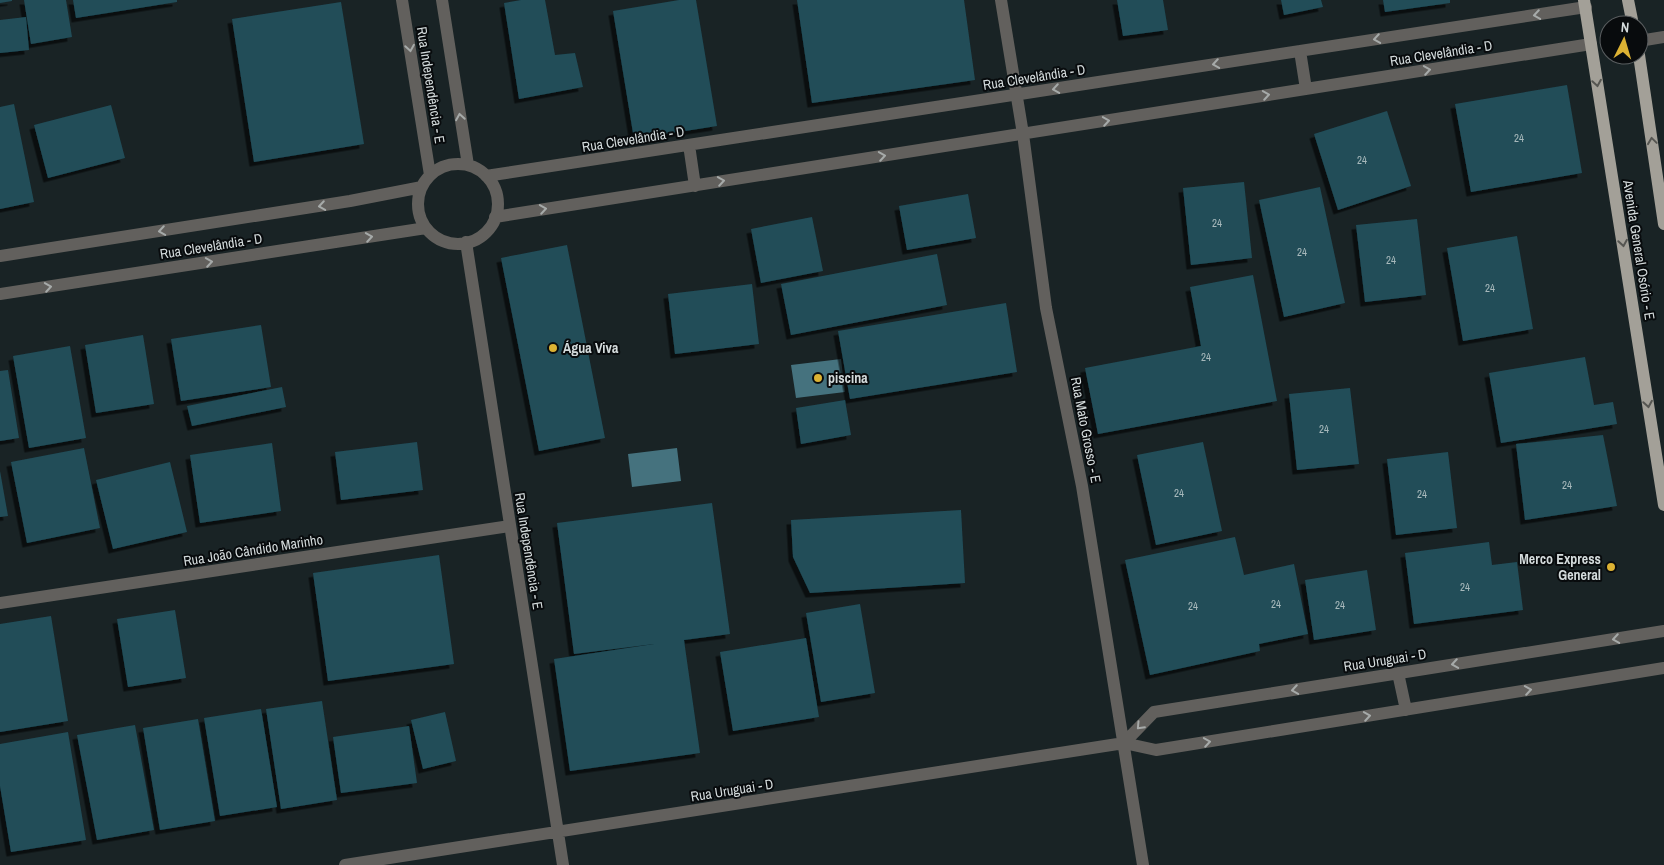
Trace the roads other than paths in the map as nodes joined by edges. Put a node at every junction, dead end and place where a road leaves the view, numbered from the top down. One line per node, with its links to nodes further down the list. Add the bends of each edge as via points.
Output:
1 (402, 0): 17 (street, Rua Independência - E, one-way to 17)
2 (442, 0): 16 (street, Rua Independência - E, one-way to 2)
3 (1001, 0): 13 (street, Rua Mato Grosso - E)
4 (1628, 0): 6 (main road)
5 (1585, 4): 9 (main road, Avenida General Osório - E); 10 (street, Rua Clevelândia - D, one-way to 10)
6 (1631, 15)
7 (1664, 37): 8 (street)
8 (1649, 39)
9 (1591, 44): 12 (street, Rua Clevelândia - D, one-way to 9); 27 (main road, Avenida General Osório - E, one-way to 27)
10 (1300, 51): 12 (street); 13 (street, Rua Clevelândia - D, one-way to 13)
11 (1640, 65): 22 (main road, Avenida General Osório - E, one-way to 11)
12 (1306, 89): 14 (street, Rua Clevelândia - D, one-way to 12)
13 (1017, 95): 14 (street, Rua Mato Grosso - E); 15 (street, Rua Clevelândia - D)
14 (1023, 134): 19 (street, Rua Clevelândia - D, one-way to 14); 34 (street, Rua Mato Grosso - E, via 1046,308 1082,486)
15 (689, 145): 18 (street, Rua Clevelândia - D); 19 (street)
16 (468, 165): 17 (street, via 451,164); 18 (street)
17 (430, 175): 20 (street)
18 (486, 176): 21 (street, via 497,195)
19 (695, 186): 21 (street, Rua Clevelândia - D, one-way to 19)
20 (422, 187): 23 (street, via 418,208); 25 (street, Rua Clevelândia - D, one-way to 25, via 350,202)
21 (495, 217): 24 (street, via 484,234)
22 (1664, 224)
23 (426, 228): 24 (street, via 448,242); 26 (street, Rua Clevelândia - D, one-way to 23)
24 (466, 242): 28 (street, Rua Independência - E)
25 (0, 256)
26 (0, 294)
27 (1664, 505)
28 (510, 526): 29 (street, Rua João Cândido Marinho); 35 (street, Rua Independência - E)
29 (0, 603)
30 (1664, 631): 32 (street, Rua Uruguai - D, one-way to 32)
31 (1664, 668): 33 (street, Rua Uruguai - D, one-way to 31)
32 (1398, 673): 33 (street); 34 (street, Rua Uruguai - D, one-way to 34, via 1154,712)
33 (1406, 710): 34 (street, Rua Uruguai - D, one-way to 33, via 1156,750)
34 (1124, 744): 35 (street, Rua Uruguai - D); 38 (street, Rua Mato Grosso - E)
35 (558, 832): 36 (street, Rua Uruguai - D); 37 (street, Rua Independência - E)
36 (345, 865)
37 (563, 865)
38 (1143, 865)

